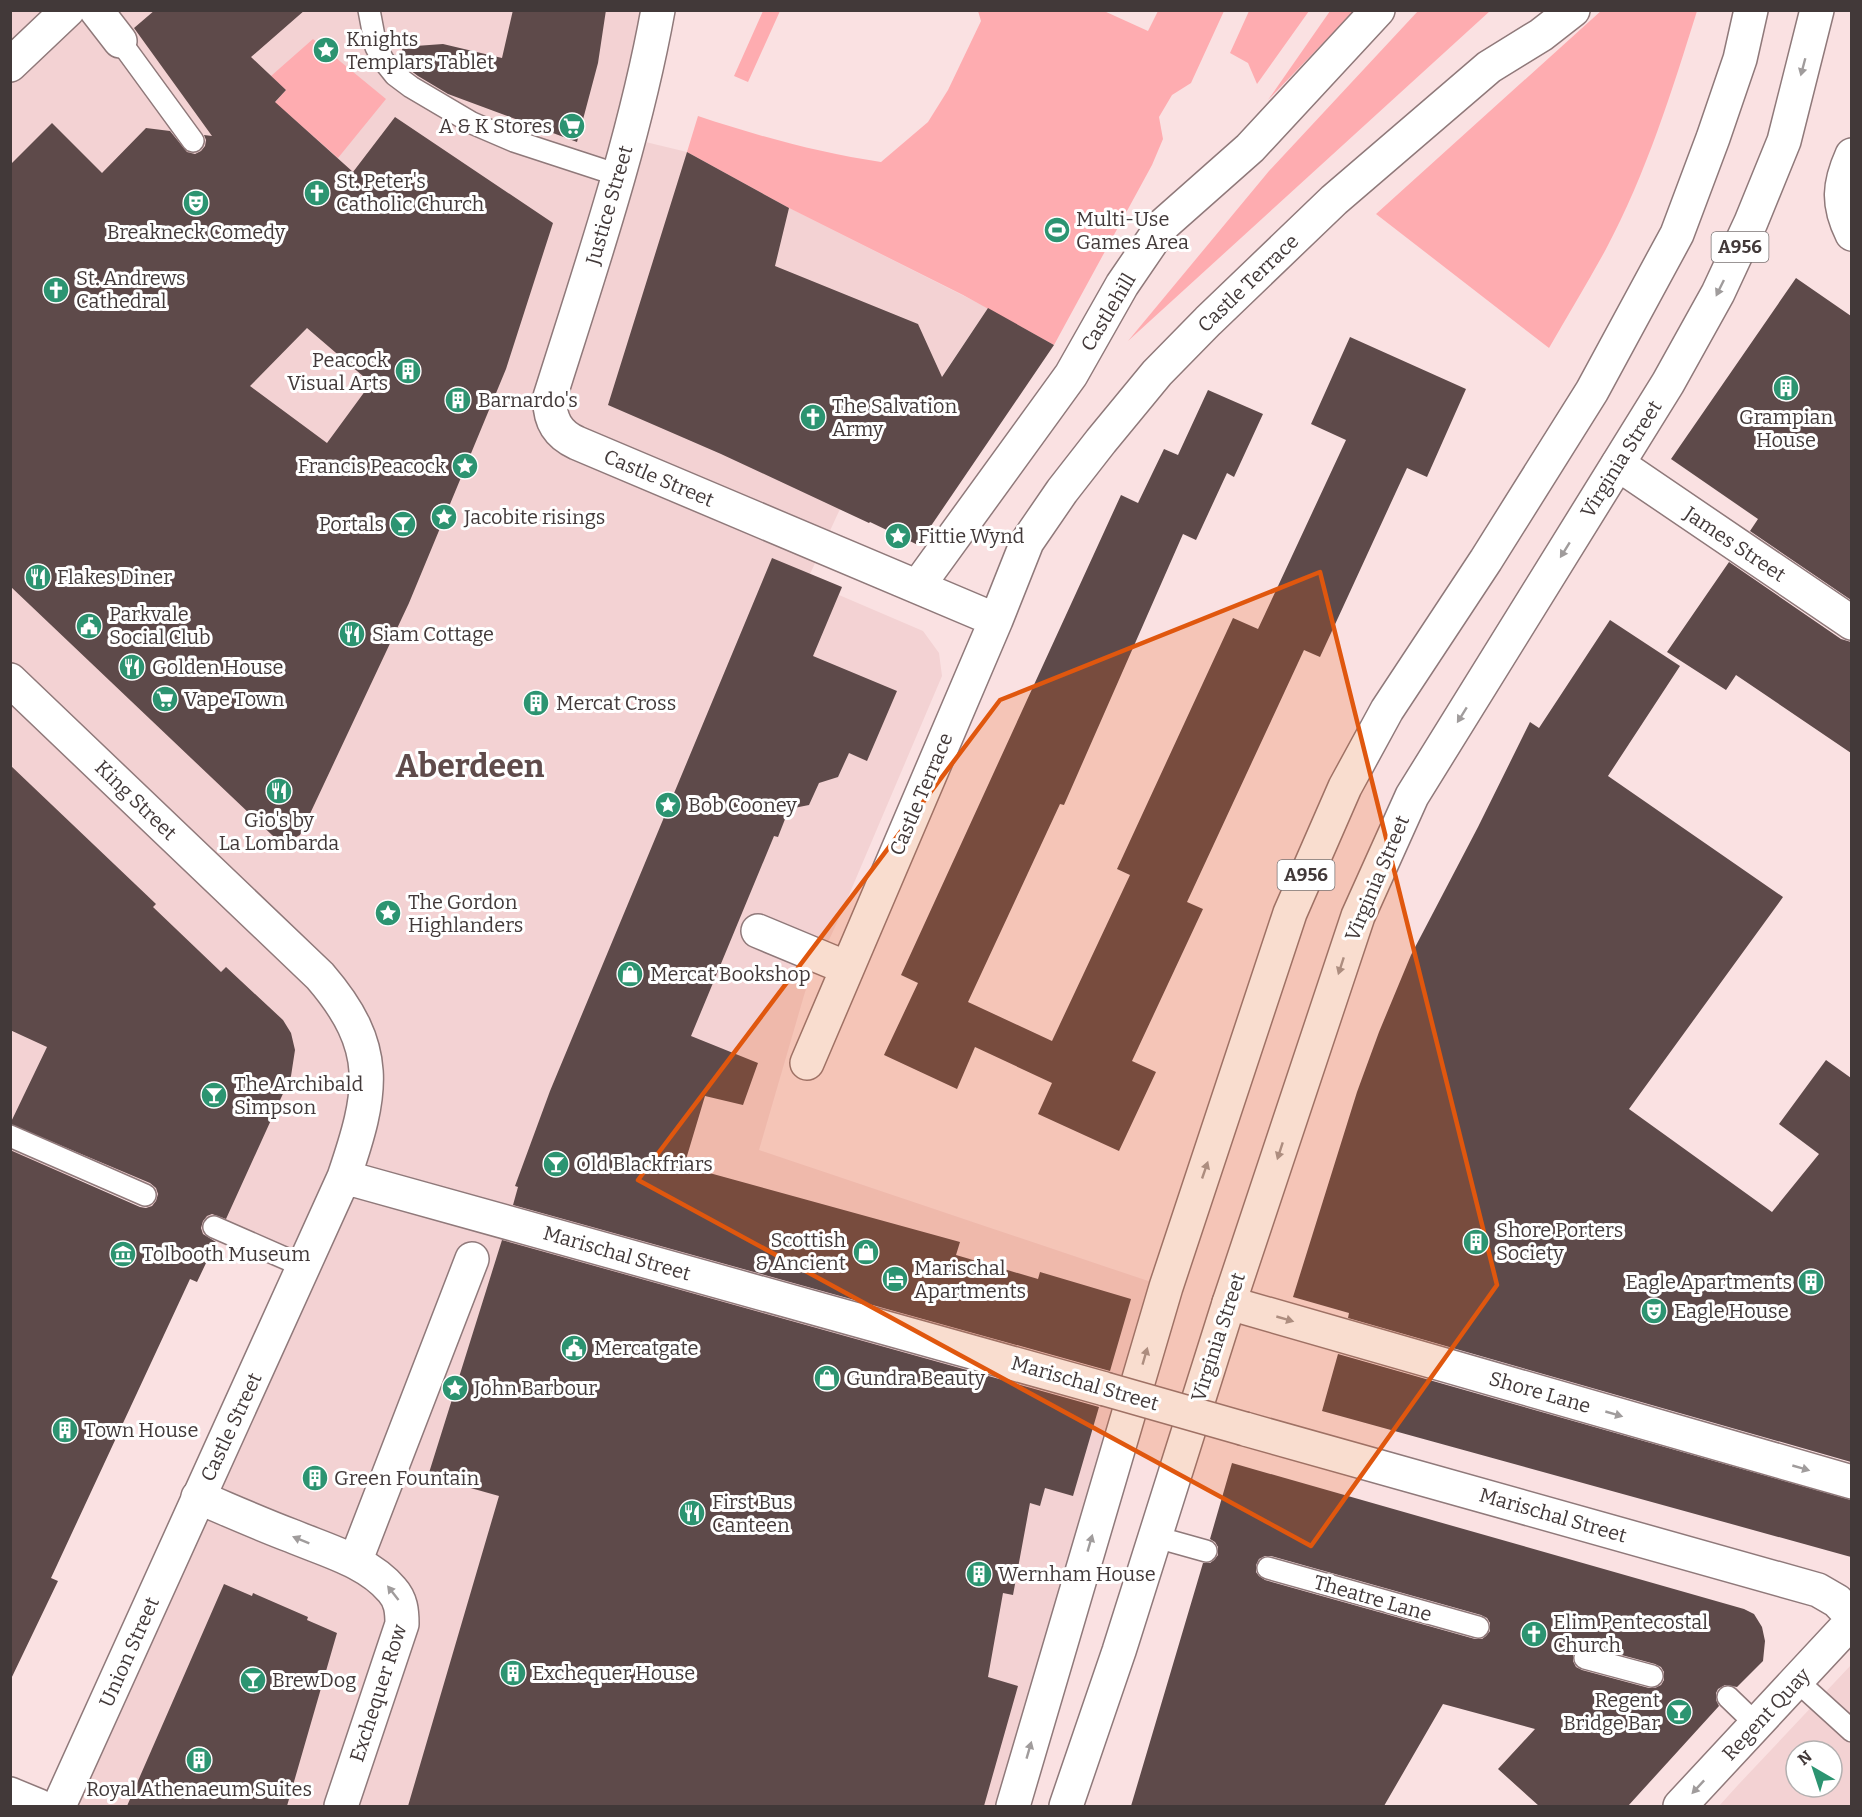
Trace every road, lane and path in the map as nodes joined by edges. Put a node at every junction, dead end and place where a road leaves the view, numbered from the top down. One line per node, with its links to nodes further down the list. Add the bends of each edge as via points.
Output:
1 (68, 10): 10 (street)
2 (96, 10): 9 (street)
3 (369, 10): 13 (lane, via 382,60 411,87 455,114 504,136)
4 (658, 10): 13 (street, Justice Street, via 647,70)
5 (1378, 10): 17 (street, Castlehill, via 1250,148 1163,225 1122,285 1071,375)
6 (1573, 10): 18 (street, Castle Terrace, via 1489,67 1334,200 1165,366 1101,441 1027,542)
7 (1751, 10): 50 (street, A956, one-way to 7, via 1166,1287 1290,913 1345,787 1387,710 1592,391 1677,234 1736,70)
8 (1817, 10): 16 (street, Virginia Street / A956, one-way to 16, via 1784,141 1751,222 1691,343)
9 (120, 41): 11 (lane)
10 (10, 65)
11 (193, 141)
12 (1851, 155): 14 (street, via 1841,188 1842,210)
13 (618, 175): 15 (street, Justice Street)
14 (1851, 234)
15 (550, 397): 17 (street, Castle Street, via 555,426 567,439)
16 (1618, 464): 19 (street, James Street); 31 (street, Virginia Street / A956, one-way to 31, via 1412,796 1358,916)
17 (918, 586): 18 (street)
18 (996, 620): 23 (street, Castle Terrace)
19 (1851, 623)
20 (10, 680): 21 (street, King Street)
21 (261, 919): 26 (street, Castle Street, via 329,987 361,1041 367,1075 365,1107)
22 (758, 931): 23 (street)
23 (847, 968): 24 (street, Castle Terrace)
24 (807, 1064)
25 (10, 1136): 27 (lane)
26 (344, 1176): 30 (street, Castle Street); 38 (street, Marischal Street, bridge, via 1818,1590 1837,1601)
27 (145, 1196)
28 (214, 1227): 30 (lane)
29 (472, 1259): 36 (street)
30 (303, 1266): 33 (street, Castle Street)
31 (1229, 1303): 32 (street, Shore Lane, one-way to 32); 34 (street, Virginia Street / A956)
32 (1851, 1482)
33 (198, 1497): 36 (street, Castle Street, one-way to 33); 48 (street, Union Street)
34 (1156, 1537): 35 (lane); 51 (street, Virginia Street / A956)
35 (1206, 1551)
36 (355, 1562): 49 (street, Exchequer Row, one-way to 36, via 402,1624 402,1611 392,1589)
37 (1268, 1568): 39 (lane, Theatre Lane)
38 (1851, 1619): 42 (street, Regent Quay)
39 (1478, 1627)
40 (1585, 1658): 41 (lane)
41 (1653, 1676)
42 (1797, 1681): 44 (street, Regent Quay); 45 (lane)
43 (1728, 1697): 44 (lane)
44 (1756, 1724): 52 (street, Regent Quay, one-way to 52)
45 (1851, 1731)
46 (10, 1794): 47 (street)
47 (39, 1806)
48 (59, 1806)
49 (341, 1806)
50 (1013, 1806)
51 (1066, 1806)
52 (1680, 1806)

